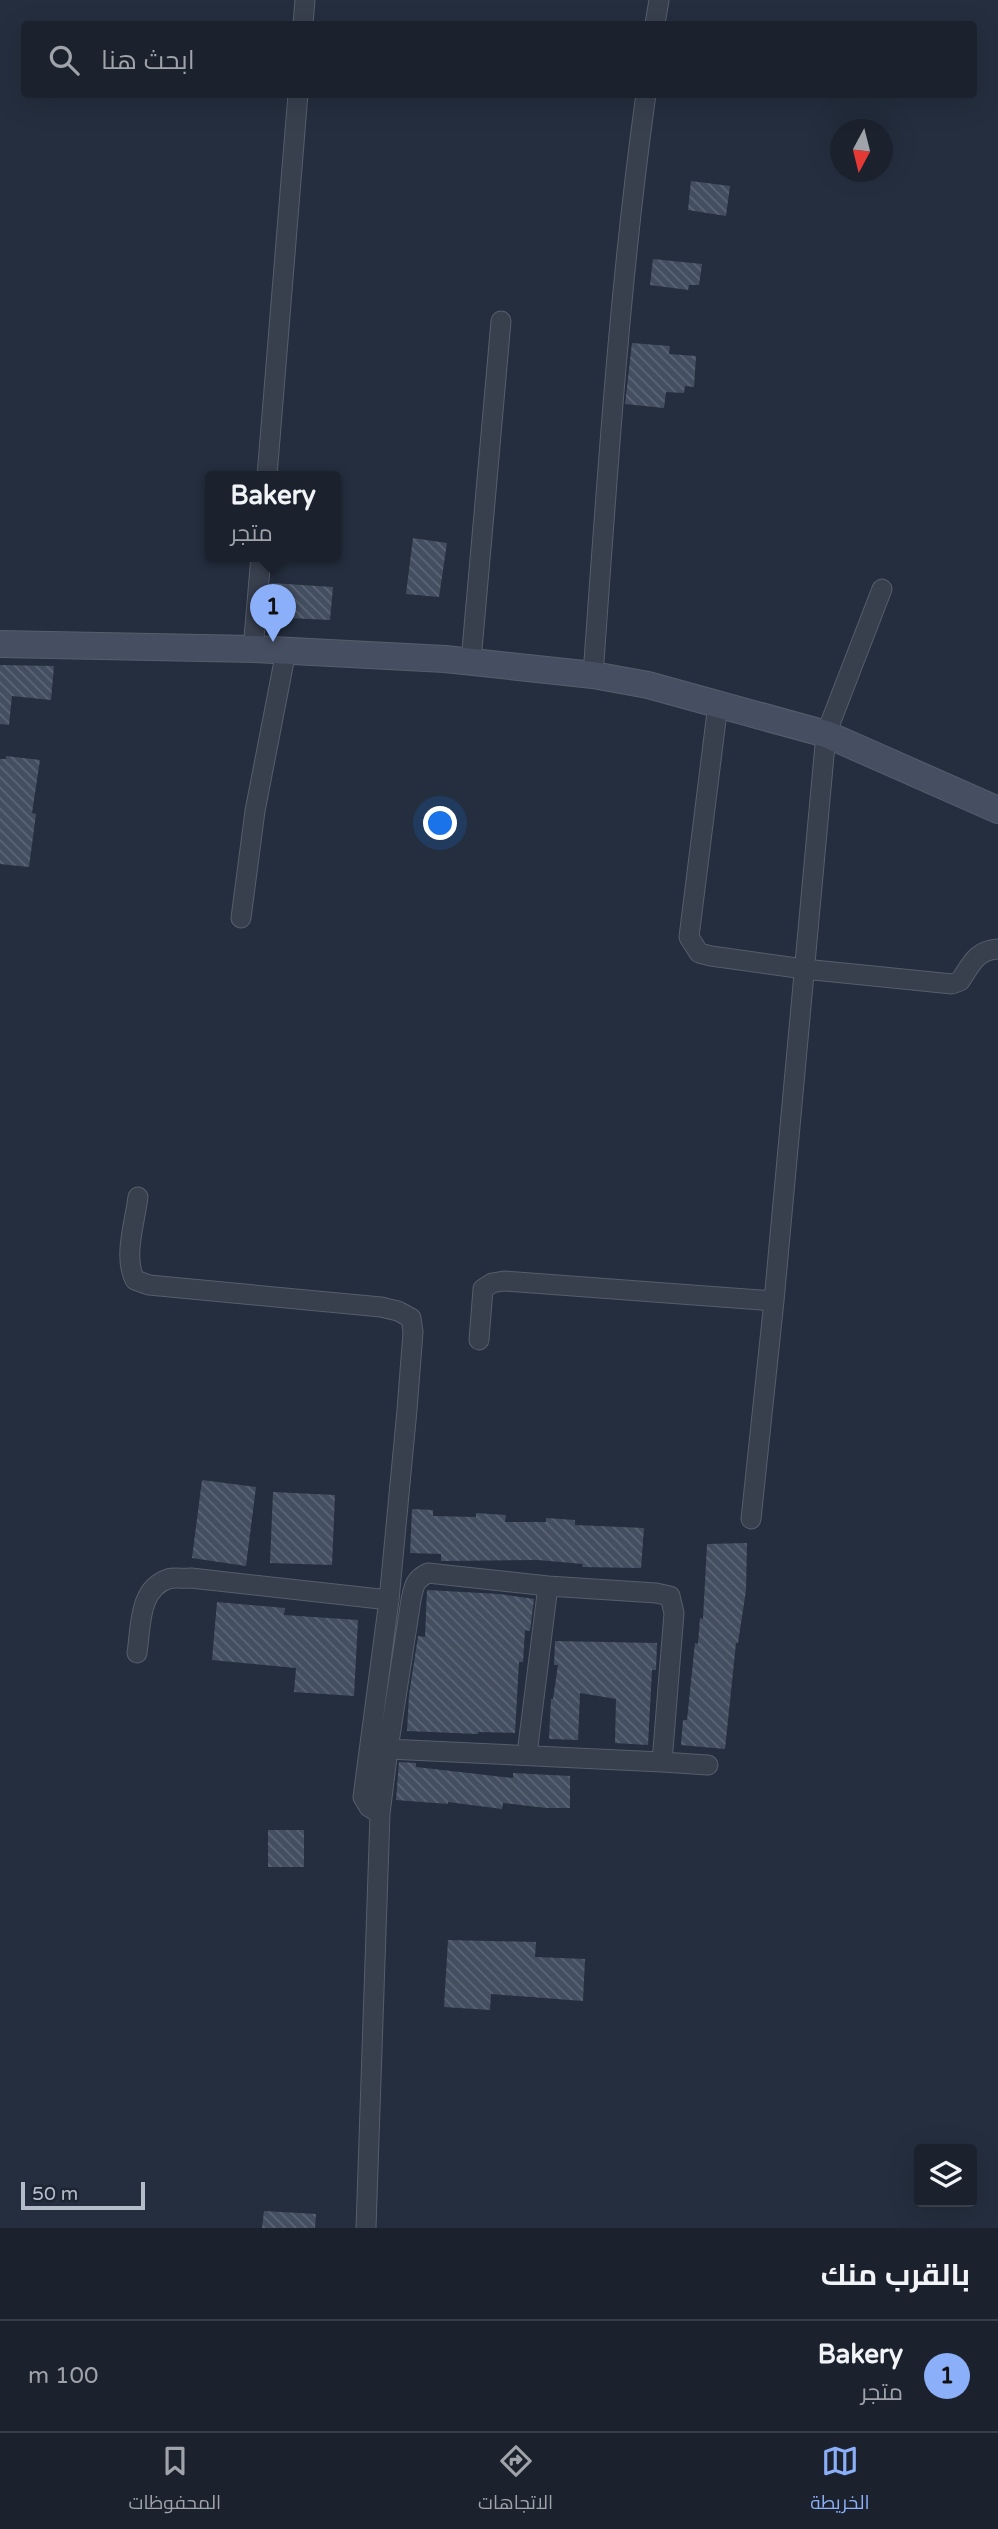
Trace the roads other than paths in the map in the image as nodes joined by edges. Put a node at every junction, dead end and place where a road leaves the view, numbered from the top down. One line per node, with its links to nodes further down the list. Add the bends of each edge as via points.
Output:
1 (305, 0): 3 (street)
2 (659, 0): 4 (street)
3 (303, 21)
4 (656, 21)
5 (298, 98): 8 (street)
6 (645, 98): 15 (street, via 617,352)
7 (502, 321): 14 (street)
8 (267, 471)
9 (260, 562): 12 (street)
10 (881, 589): 17 (street)
11 (0, 644): 12 (main road)
12 (253, 649): 13 (main road)
13 (286, 651): 14 (main road); 19 (street, via 255,811)
14 (471, 661): 15 (main road)
15 (593, 675): 16 (main road)
16 (718, 704): 17 (main road); 21 (street, via 689,936 699,953 711,957)
17 (826, 734): 18 (main road); 21 (street)
18 (998, 810)
19 (242, 918)
20 (998, 949): 21 (street, via 981,953 960,981 952,984)
21 (804, 969): 23 (street)
22 (138, 1197): 27 (street, via 130,1254 135,1280 381,1307 411,1318)
23 (774, 1301): 24 (street, via 504,1281 483,1289); 25 (street)
24 (479, 1340)
25 (751, 1519)
26 (548, 1586): 29 (street, via 428,1573 418,1578); 30 (street); 31 (street, via 670,1597 674,1613)
27 (389, 1600): 28 (street, via 169,1579 144,1600); 33 (street, via 363,1797)
28 (137, 1653)
29 (388, 1749): 30 (street); 33 (street)
30 (527, 1754): 31 (street)
31 (662, 1762): 32 (street)
32 (708, 1765)
33 (380, 1814): 34 (street)
34 (366, 2228)

